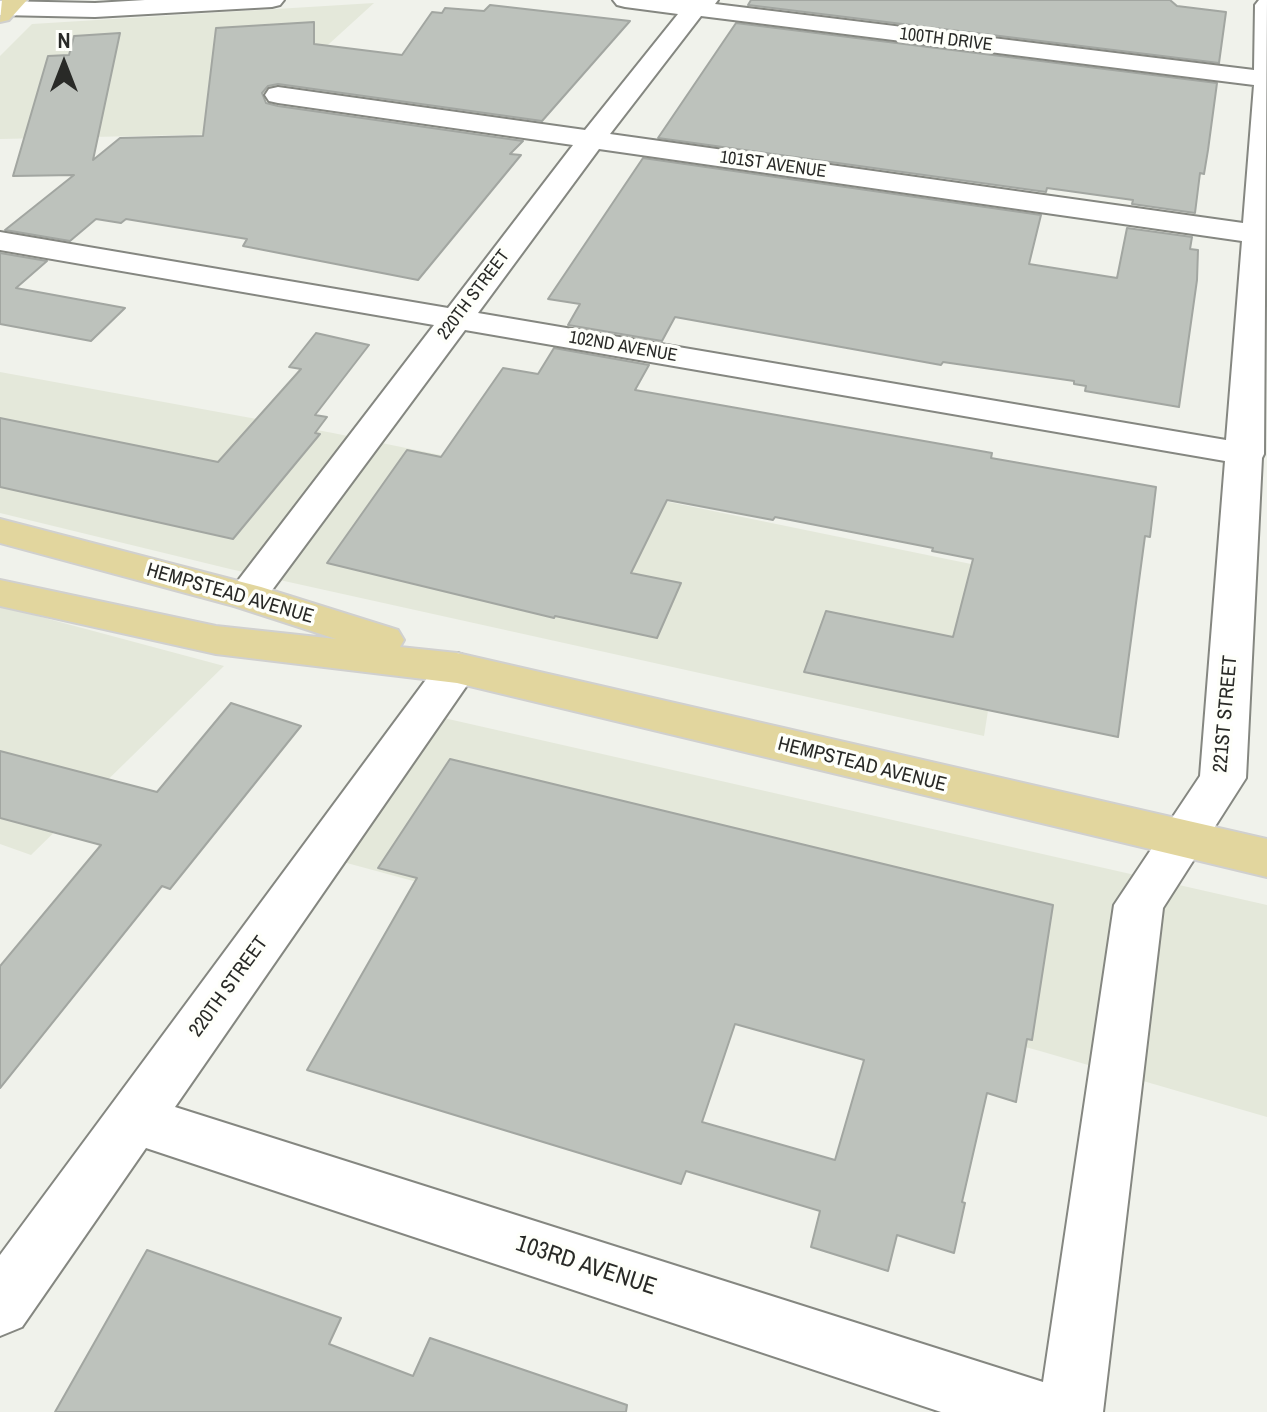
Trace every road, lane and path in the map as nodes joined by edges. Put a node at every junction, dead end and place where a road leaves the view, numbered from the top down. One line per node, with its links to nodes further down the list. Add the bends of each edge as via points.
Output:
1 (272, 0): 5 (street, via 95,10)
2 (625, 0): 3 (street, 100TH DRIVE)
3 (700, 4): 8 (street, 100TH DRIVE); 10 (street, 220TH STREET)
4 (1267, 5): 6 (street)
5 (6, 8)
6 (1266, 36): 7 (street)
7 (1267, 71)
8 (1267, 82): 11 (street, 221ST STREET)
9 (278, 95): 10 (street, 101ST AVENUE)
10 (592, 139): 11 (street, 101ST AVENUE); 13 (street, 220TH STREET)
11 (1262, 234): 14 (street, 221ST STREET)
12 (0, 241): 13 (street, 102ND AVENUE)
13 (456, 319): 14 (street, 102ND AVENUE); 17 (street, 220TH STREET)
14 (1246, 454): 19 (street, 221ST STREET, via 1223,778)
15 (0, 531): 17 (main road, HEMPSTEAD AVENUE)
16 (0, 593): 18 (main road, HEMPSTEAD AVENUE, via 216,640)
17 (247, 596): 18 (main road, HEMPSTEAD AVENUE)
18 (457, 668): 19 (main road, HEMPSTEAD AVENUE); 21 (street, 220TH STREET)
19 (1182, 839): 20 (main road, HEMPSTEAD AVENUE); 24 (street, 221ST STREET, via 1139,905)
20 (1267, 858)
21 (134, 1119): 22 (street, 220TH STREET); 23 (street, 103RD AVENUE)
22 (0, 1306)
23 (1038, 1412)
24 (1071, 1412)

